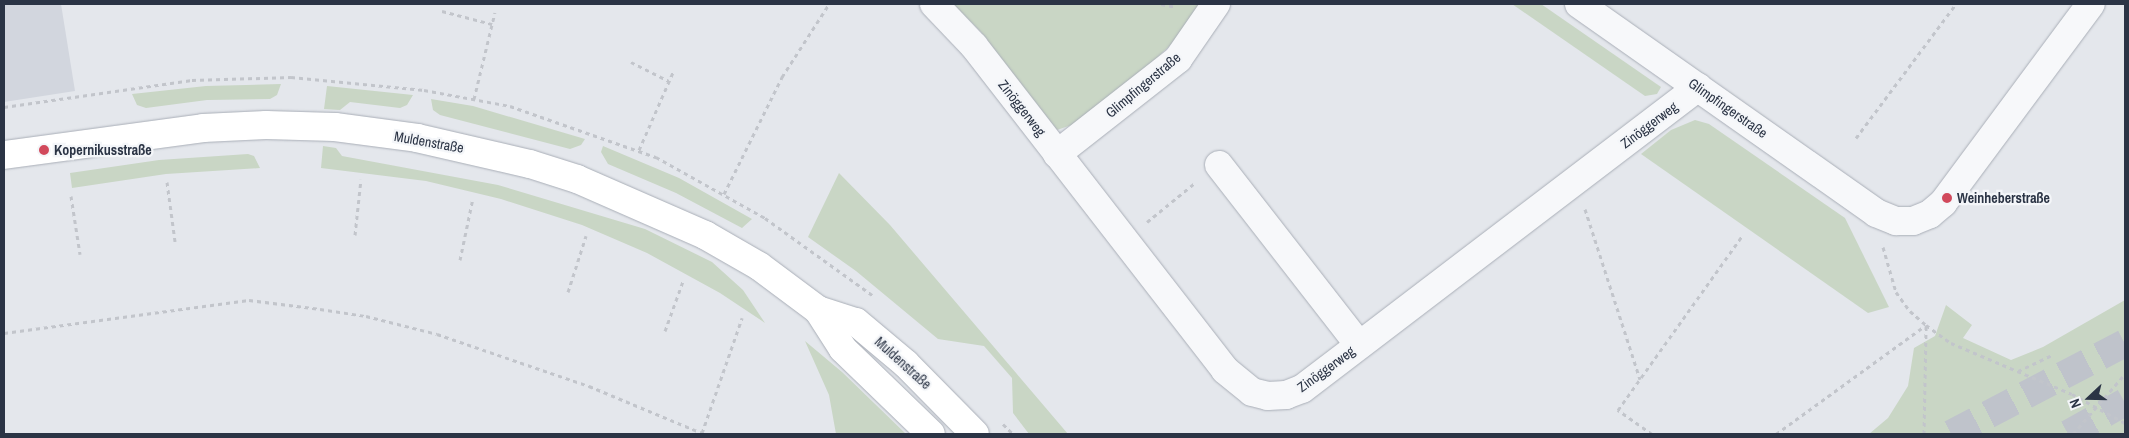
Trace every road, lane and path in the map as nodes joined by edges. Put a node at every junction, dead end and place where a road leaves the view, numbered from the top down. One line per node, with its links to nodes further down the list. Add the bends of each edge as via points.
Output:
1 (829, 4): 23 (path, via 782,77)
2 (934, 4): 17 (street, Zinöggerweg, via 974,46)
3 (1216, 4): 17 (street, Glimpfingerstraße, via 1178,59)
4 (1579, 4): 13 (street, Glimpfingerstraße)
5 (1956, 4): 15 (path)
6 (2091, 4): 26 (street, via 1943,203 1930,214 1913,221 1896,221)
7 (442, 11): 9 (path)
8 (495, 12): 9 (path)
9 (492, 24): 14 (path)
10 (631, 62): 12 (path)
11 (674, 70): 12 (path)
12 (669, 81): 16 (path)
13 (1698, 88): 21 (street, Zinöggerweg); 26 (street, Glimpfingerstraße)
14 (474, 99)
15 (1856, 138)
16 (638, 150)
17 (1057, 154): 41 (street, Zinöggerweg, via 1237,383 1260,394 1286,395 1302,389)
18 (4, 155): 36 (main road, Muldenstraße, via 203,128 266,125 335,128 435,142 530,164 645,208 736,252)
19 (1219, 165): 27 (path); 41 (street)
20 (361, 179): 28 (path)
21 (1576, 180): 41 (street, Zinöggerweg); 45 (path)
22 (167, 182): 31 (path)
23 (724, 194)
24 (72, 196): 32 (path)
25 (473, 198): 33 (path)
26 (1876, 213): 38 (path, via 1896,292)
27 (1154, 216)
28 (355, 235)
29 (1743, 235): 45 (path)
30 (586, 236): 35 (path)
31 (175, 241)
32 (80, 254)
33 (460, 260)
34 (683, 281): 39 (path)
35 (568, 292)
36 (818, 310): 49 (main road, Muldenstraße, via 843,348); 50 (main road, Muldenstraße, via 856,322 879,340)
37 (742, 318): 48 (path)
38 (1926, 325): 43 (path, via 1951,343); 52 (path); 53 (path)
39 (665, 331)
40 (4, 334): 48 (path, via 249,300 320,309 366,316 437,334 589,386)
41 (1359, 345)
42 (2053, 354): 43 (path)
43 (2018, 371): 46 (path)
44 (2125, 374): 46 (path)
45 (1640, 379): 51 (path, via 1618,410)
46 (2094, 406): 47 (path); 54 (path)
47 (2125, 423)
48 (702, 433)
49 (931, 434)
50 (974, 434)
51 (1652, 434)
52 (1776, 434)
53 (1924, 434)
54 (2073, 434)

